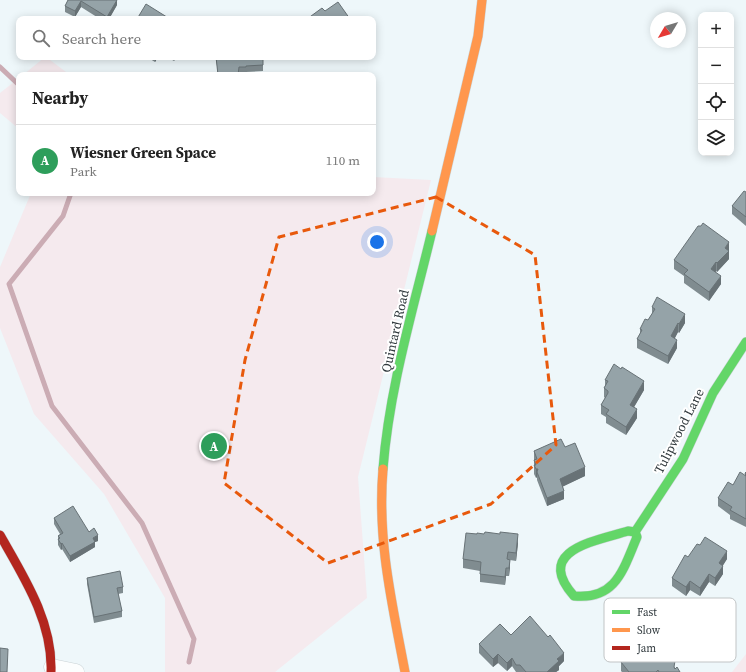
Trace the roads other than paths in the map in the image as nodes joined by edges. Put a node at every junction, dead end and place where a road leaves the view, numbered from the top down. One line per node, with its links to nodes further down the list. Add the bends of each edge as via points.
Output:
1 (482, 0): 7 (street, Quintard Road, via 478,36 401,360 385,442 380,501 383,553)
2 (746, 342): 3 (street, Tulipwood Lane, via 713,393 680,465)
3 (635, 532): 3 (street, Tulipwood Lane, via 628,531 576,548 565,556 560,569 565,586 574,596 590,598 601,595 613,585 637,537)
4 (0, 535): 5 (street, via 28,588 48,637 53,660)
5 (52, 669): 6 (street)
6 (76, 672)
7 (405, 672)

